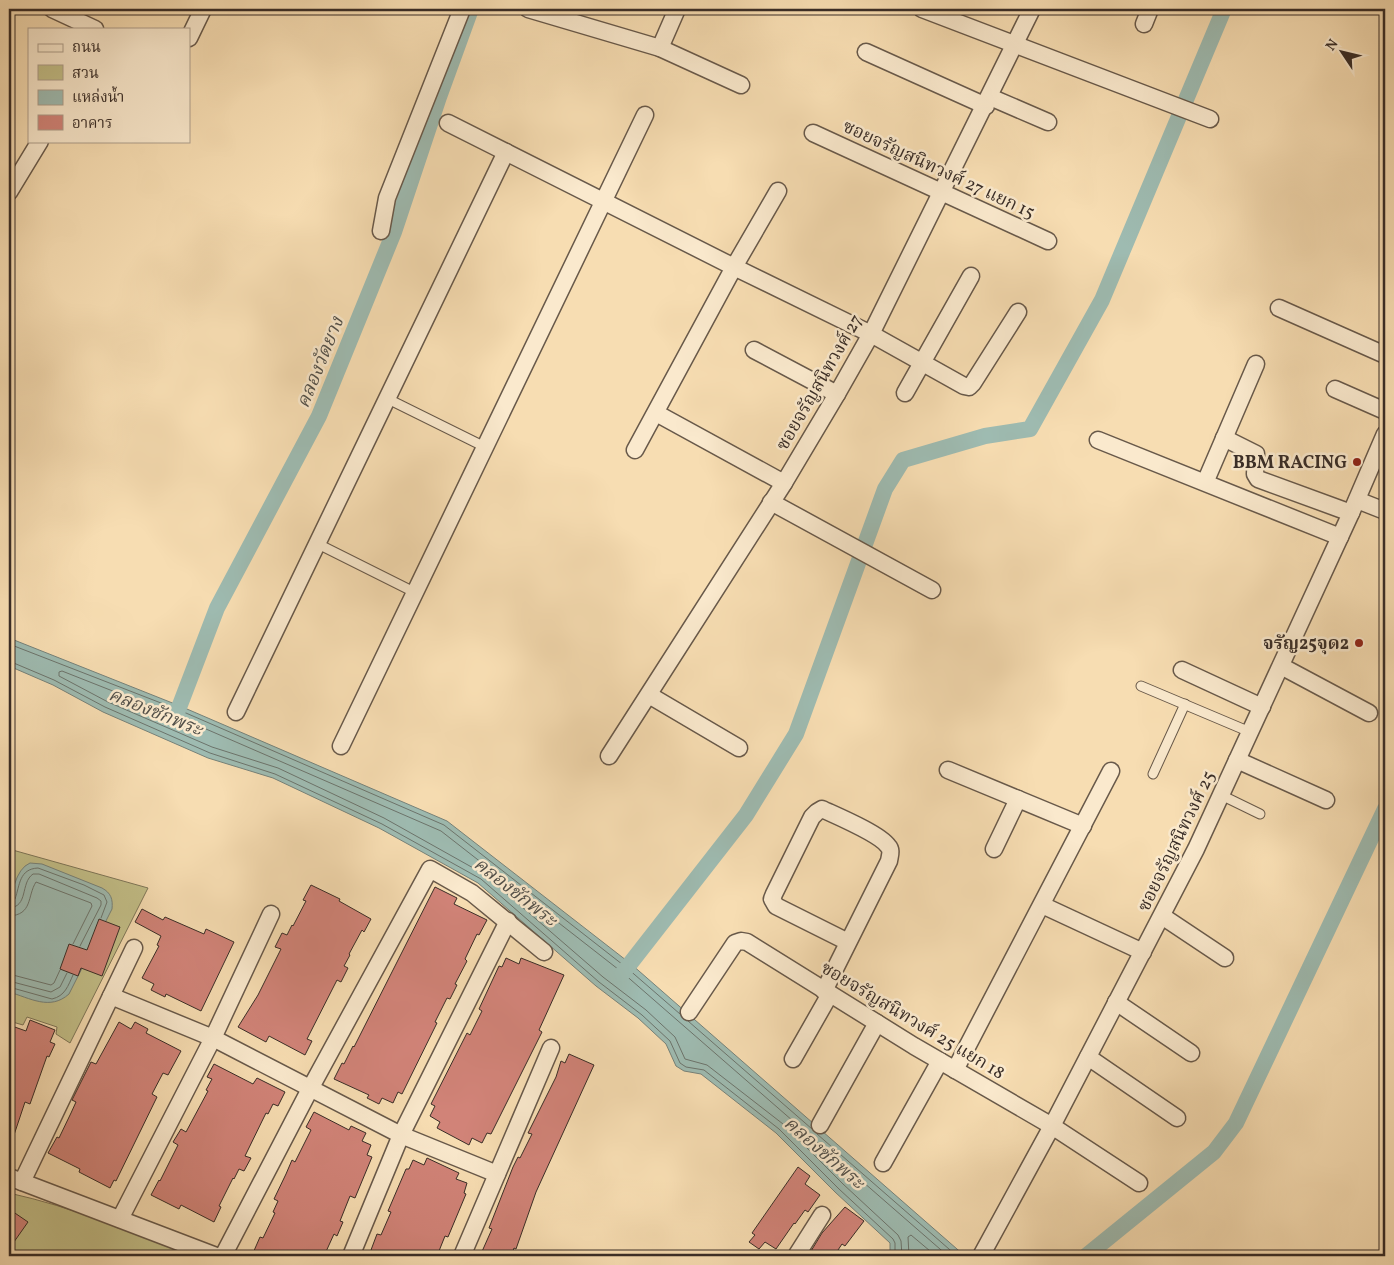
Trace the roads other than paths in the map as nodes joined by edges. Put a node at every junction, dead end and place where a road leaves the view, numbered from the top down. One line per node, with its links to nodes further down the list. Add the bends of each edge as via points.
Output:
1 (52, 9): 10 (street)
2 (202, 9): 11 (street)
3 (462, 9): 28 (street, via 387,198)
4 (528, 9): 13 (street)
5 (677, 9): 13 (street)
6 (922, 9): 12 (street)
7 (1032, 9): 12 (street, ซอยจรัญสนิทวงศ์ 27)
8 (1150, 9): 9 (street)
9 (1144, 24)
10 (93, 28)
11 (190, 36)
12 (1016, 45): 16 (street, ซอยจรัญสนิทวงศ์ 27); 18 (street)
13 (660, 48): 15 (street)
14 (866, 52): 16 (street)
15 (741, 85)
16 (988, 101): 19 (street); 26 (street, ซอยจรัญสนิทวงศ์ 27)
17 (646, 115): 27 (street)
18 (1210, 119)
19 (1048, 122)
20 (448, 123): 23 (street)
21 (813, 133): 26 (street, ซอยจรัญสนิทวงศ์ 27 แยก 15)
22 (39, 142): 25 (street)
23 (506, 152): 27 (street); 42 (street)
24 (778, 191): 30 (street)
25 (9, 192)
26 (943, 192): 29 (street, ซอยจรัญสนิทวงศ์ 27 แยก 15); 34 (street, ซอยจรัญสนิทวงศ์ 27)
27 (603, 201): 30 (street); 48 (street)
28 (381, 231)
29 (1048, 240)
30 (734, 267): 34 (street); 44 (street)
31 (970, 276): 37 (street)
32 (1279, 308): 36 (street)
33 (1018, 312): 37 (street, via 969,387)
34 (871, 334): 37 (street); 41 (street, ซอยจรัญสนิทวงศ์ 27)
35 (754, 350): 41 (street)
36 (1385, 355)
37 (921, 362): 40 (street)
38 (1256, 364): 46 (street)
39 (1335, 389): 43 (street)
40 (905, 393)
41 (837, 394): 51 (street, ซอยจรัญสนิทวงศ์ 27)
42 (388, 399): 48 (lane); 56 (street)
43 (1385, 411)
44 (656, 413): 49 (street); 51 (street)
45 (1385, 434): 53 (street, ซอยจรัญสนิทวงศ์ 25)
46 (1224, 438): 50 (street); 53 (street, via 1256,454 1255,474 1258,479)
47 (1098, 440): 55 (street)
48 (485, 447): 58 (street)
49 (635, 450)
50 (1207, 478)
51 (784, 483): 52 (street, ซอยจรัญสนิทวงศ์ 27)
52 (771, 502): 57 (street); 62 (street, ซอยจรัญสนิทวงศ์ 27)
53 (1354, 507): 54 (street); 55 (street, ซอยจรัญสนิทวงศ์ 25)
54 (1385, 511)
55 (1340, 537): 59 (street, ซอยจรัญสนิทวงศ์ 25)
56 (316, 543): 58 (lane); 65 (street)
57 (932, 590)
58 (414, 592): 68 (street)
59 (1281, 666): 64 (street, ซอยจรัญสนิทวงศ์ 25); 66 (street)
60 (1182, 670): 64 (street)
61 (1141, 686): 63 (lane)
62 (649, 695): 69 (street); 70 (street, ซอยจรัญสนิทวงศ์ 27)
63 (1184, 704): 67 (lane); 74 (lane)
64 (1262, 707): 67 (street, ซอยจรัญสนิทวงศ์ 25)
65 (236, 712)
66 (1369, 713)
67 (1250, 732): 71 (street, ซอยจรัญสนิทวงศ์ 25)
68 (341, 746)
69 (739, 748)
70 (609, 756)
71 (1237, 760): 75 (street, ซอยจรัญสนิทวงศ์ 25); 77 (street)
72 (948, 770): 76 (street)
73 (1110, 771): 79 (street)
74 (1153, 774)
75 (1221, 795): 78 (lane); 83 (street, ซอยจรัญสนิทวงศ์ 25)
76 (1018, 799): 79 (street); 80 (street)
77 (1326, 800)
78 (1260, 814)
79 (1083, 826): 81 (street)
80 (994, 849)
81 (1042, 905): 88 (street); 101 (street)
82 (271, 914): 95 (street)
83 (1162, 916): 88 (street, ซอยจรัญสนิทวงศ์ 25); 89 (street)
84 (508, 921): 87 (street); 102 (street, via 472,892 430,869); 106 (street)
85 (848, 942): 85 (street, via 776,906 772,899 812,817 822,809 888,844 891,852 890,861); 90 (street)
86 (134, 948): 91 (street)
87 (544, 952)
88 (1143, 952): 92 (street, ซอยจรัญสนิทวงศ์ 25)
89 (1225, 958)
90 (827, 992): 93 (street, ซอยจรัญสนิทวงศ์ 25 แยก 18, via 741,941 735,943); 94 (street, ซอยจรัญสนิทวงศ์ 25 แยก 18); 99 (street)
91 (111, 996): 95 (street); 109 (street)
92 (1116, 1002): 97 (street); 98 (street, ซอยจรัญสนิทวงศ์ 25)
93 (689, 1012)
94 (877, 1023): 100 (street, ซอยจรัญสนิทวงศ์ 25 แยก 18); 104 (street)
95 (213, 1038): 102 (street); 112 (street)
96 (551, 1048): 108 (street)
97 (1191, 1053)
98 (1088, 1057): 103 (street); 105 (street, ซอยจรัญสนิทวงศ์ 25)
99 (793, 1059)
100 (940, 1061): 101 (street, ซอยจรัญสนิทวงศ์ 25 แยก 18); 107 (street)
101 (955, 1070): 105 (street, ซอยจรัญสนิทวงศ์ 25 แยก 18)
102 (310, 1089): 106 (street); 114 (street)
103 (1176, 1118)
104 (820, 1125)
105 (1052, 1126): 110 (street, ซอยจรัญสนิทวงศ์ 25 แยก 18); 118 (street, ซอยจรัญสนิทวงศ์ 25)
106 (401, 1135): 108 (street); 115 (street)
107 (883, 1163)
108 (497, 1174): 116 (street)
109 (15, 1180): 112 (street)
110 (1139, 1183)
111 (822, 1215): 117 (street)
112 (120, 1219): 113 (street)
113 (216, 1256)
114 (223, 1256)
115 (351, 1256)
116 (462, 1256)
117 (796, 1256)
118 (981, 1256)

